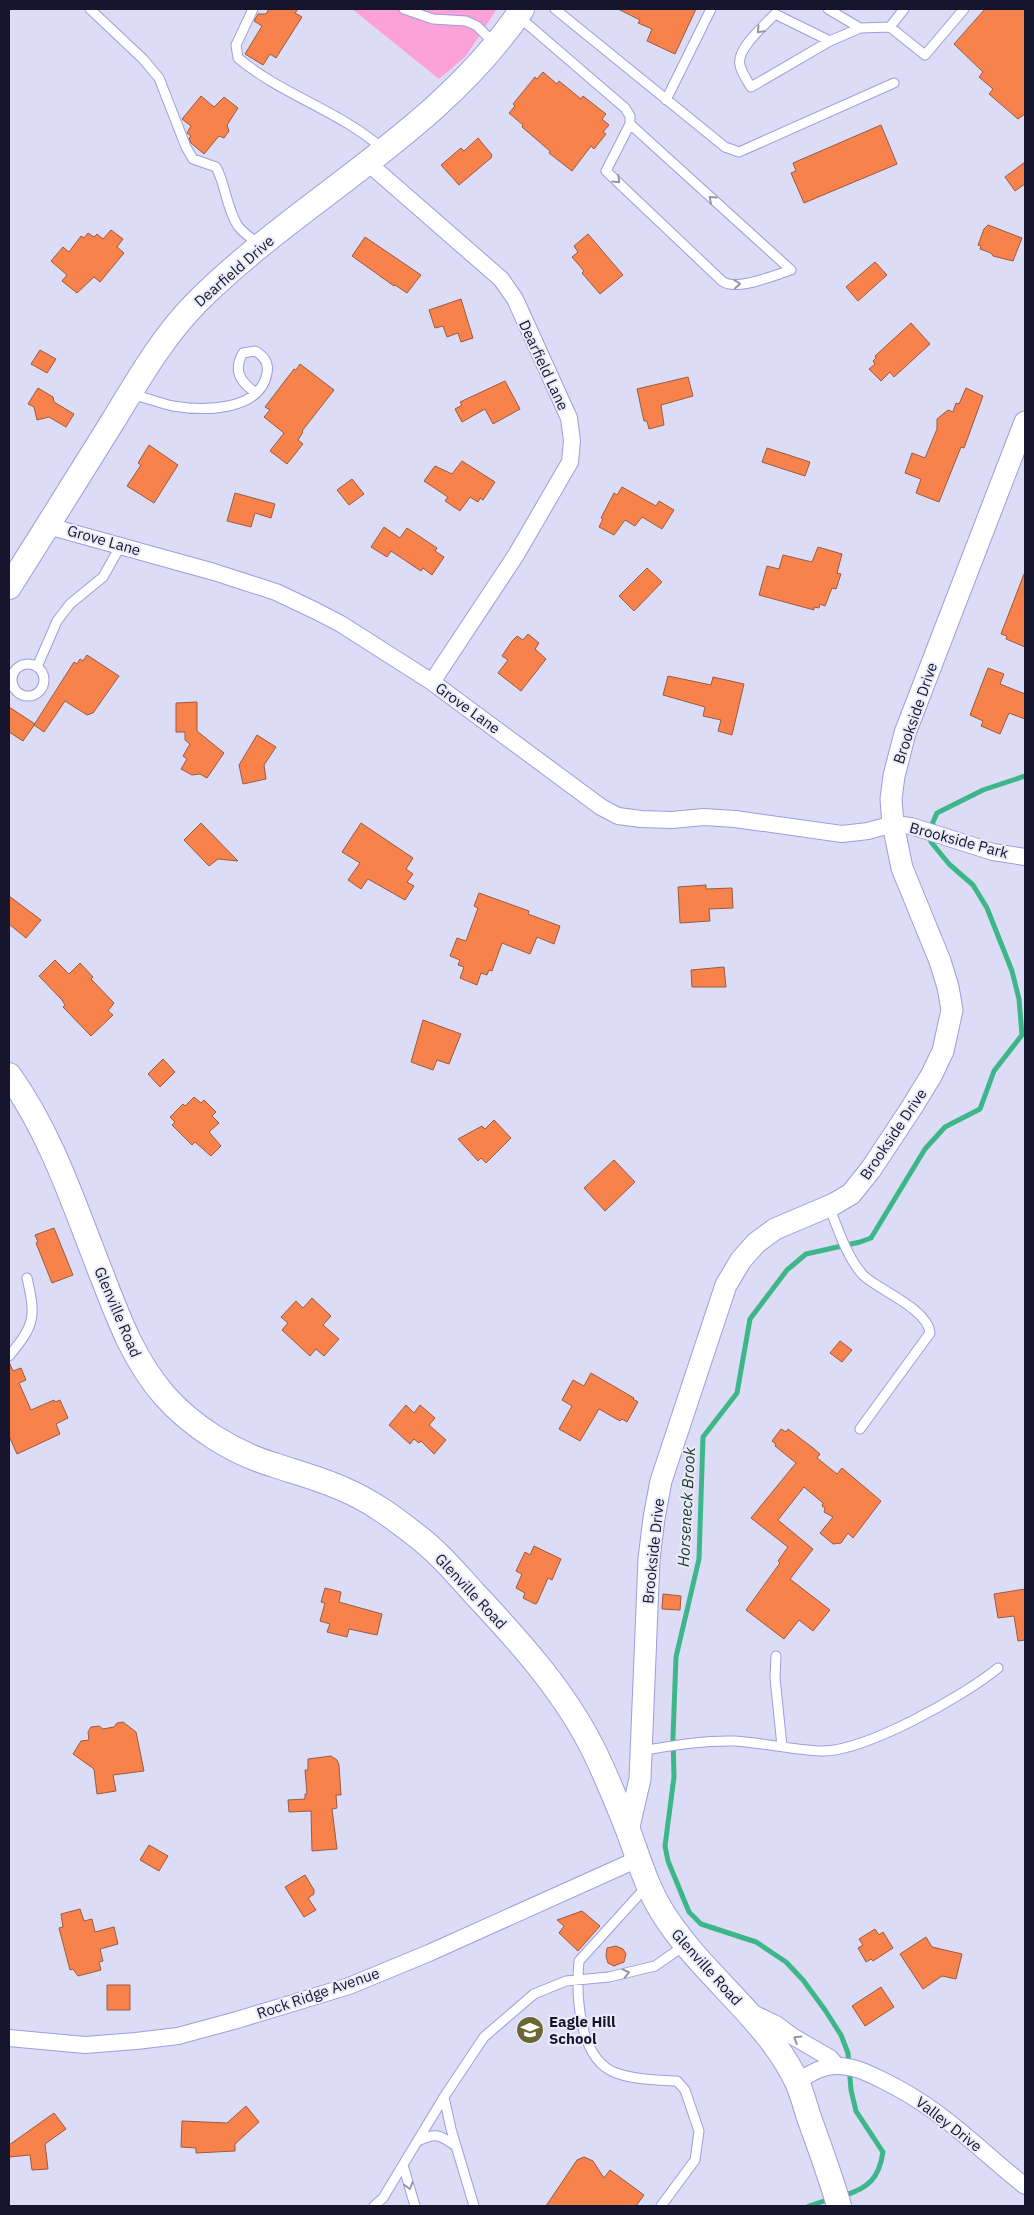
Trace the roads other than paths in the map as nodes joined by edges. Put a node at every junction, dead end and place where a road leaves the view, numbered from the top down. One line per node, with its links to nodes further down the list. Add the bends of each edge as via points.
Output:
1 (90, 9): 19 (lane, via 144,59 159,78 193,159 216,167 223,178 239,228)
2 (253, 9): 18 (lane, via 236,45 238,58 265,77 365,133)
3 (404, 9): 14 (lane, via 434,19 466,21 477,26)
4 (555, 9): 16 (lane)
5 (711, 9): 16 (lane)
6 (828, 9): 10 (lane)
7 (904, 9): 11 (lane)
8 (964, 9): 11 (lane, via 926,55)
9 (520, 12): 14 (main road, Dearfield Drive); 17 (lane, via 625,108)
10 (844, 13): 12 (lane)
11 (890, 27): 12 (lane)
12 (860, 28): 13 (lane)
13 (830, 41): 13 (lane, one-way to 13, via 775,14 746,45 740,56 740,65 751,86)
14 (496, 45): 18 (main road, Dearfield Drive, via 440,103)
15 (894, 83): 16 (lane, via 739,152 725,146)
16 (666, 100)
17 (630, 124): 17 (lane, one-way to 17, via 606,171 722,281 738,286 791,270)
18 (376, 156): 19 (main road, Dearfield Drive); 27 (street, Dearfield Lane, via 501,279 515,299 569,418 572,442 570,462 516,555)
19 (261, 246): 21 (main road, Dearfield Drive, via 183,317)
20 (255, 392): 20 (lane, via 266,379 268,368 264,356 256,351 243,353 238,363 239,377); 21 (lane, via 244,401 226,406 193,408)
21 (129, 395): 23 (main road, Dearfield Drive)
22 (1024, 428): 28 (street, Brookside Drive, via 906,733 891,799)
23 (48, 526): 24 (street, Grove Lane); 25 (main road, Dearfield Drive)
24 (121, 545): 26 (lane, via 103,577 70,604 57,622); 27 (street, Grove Lane, via 284,596 341,624)
25 (9, 588)
26 (37, 667)
27 (432, 682): 28 (street, Grove Lane, via 618,816 672,820 736,819 842,834)
28 (902, 825): 29 (street, Brookside Park, via 993,852); 31 (street, Brookside Drive, via 902,868 940,961 952,1010 943,1051 912,1107 871,1170 851,1194)
29 (1025, 857)
30 (9, 1075): 39 (main road, Glenville Road, via 52,1148 125,1336 143,1369 167,1398 221,1441 271,1465 309,1475 346,1490 372,1503 422,1540 539,1665 571,1710 595,1752)
31 (829, 1206): 34 (lane, via 848,1251 863,1275 901,1300 928,1324 930,1330); 38 (street, Brookside Drive, via 775,1229 756,1243 726,1285 714,1315 661,1481 654,1518 649,1559)
32 (27, 1278): 33 (lane, via 33,1302 32,1323)
33 (9, 1356)
34 (860, 1429)
35 (776, 1656): 37 (lane)
36 (998, 1668): 37 (lane, via 978,1684 891,1731 850,1747 822,1751)
37 (782, 1746): 38 (lane, via 734,1741)
38 (640, 1751): 39 (street, Brookside Drive, via 640,1779)
39 (628, 1831): 40 (main road, Glenville Road)
40 (638, 1859): 41 (main road, Glenville Road); 45 (street, Rock Ridge Avenue, via 358,1982 269,2011 178,2036 136,2041 85,2045)
41 (648, 1885): 42 (main road, Glenville Road); 43 (lane, via 579,1961)
42 (685, 1945): 43 (lane, one-way to 42, via 609,1977 655,1966); 44 (main road, Glenville Road)
43 (578, 1980): 48 (lane, via 566,1981 534,1994 484,2037); 57 (lane, via 581,2025 603,2066 634,2078 677,2081 685,2090 699,2131 695,2160)
44 (746, 2010): 46 (street, Valley Drive, one-way to 44, via 776,2024); 47 (main road, Glenville Road, via 774,2044)
45 (13, 2035)
46 (848, 2068): 47 (street, via 825,2067); 52 (street, Valley Drive, via 922,2100)
47 (797, 2081): 53 (main road, Glenville Road)
48 (444, 2097): 49 (lane); 50 (lane)
49 (417, 2141): 50 (lane, via 438,2135); 51 (lane)
50 (456, 2146): 56 (lane)
51 (403, 2165): 54 (lane, via 383,2198); 55 (lane, one-way to 55)
52 (1025, 2186)
53 (836, 2196)
54 (374, 2206)
55 (415, 2206)
56 (474, 2206)
57 (662, 2206)

